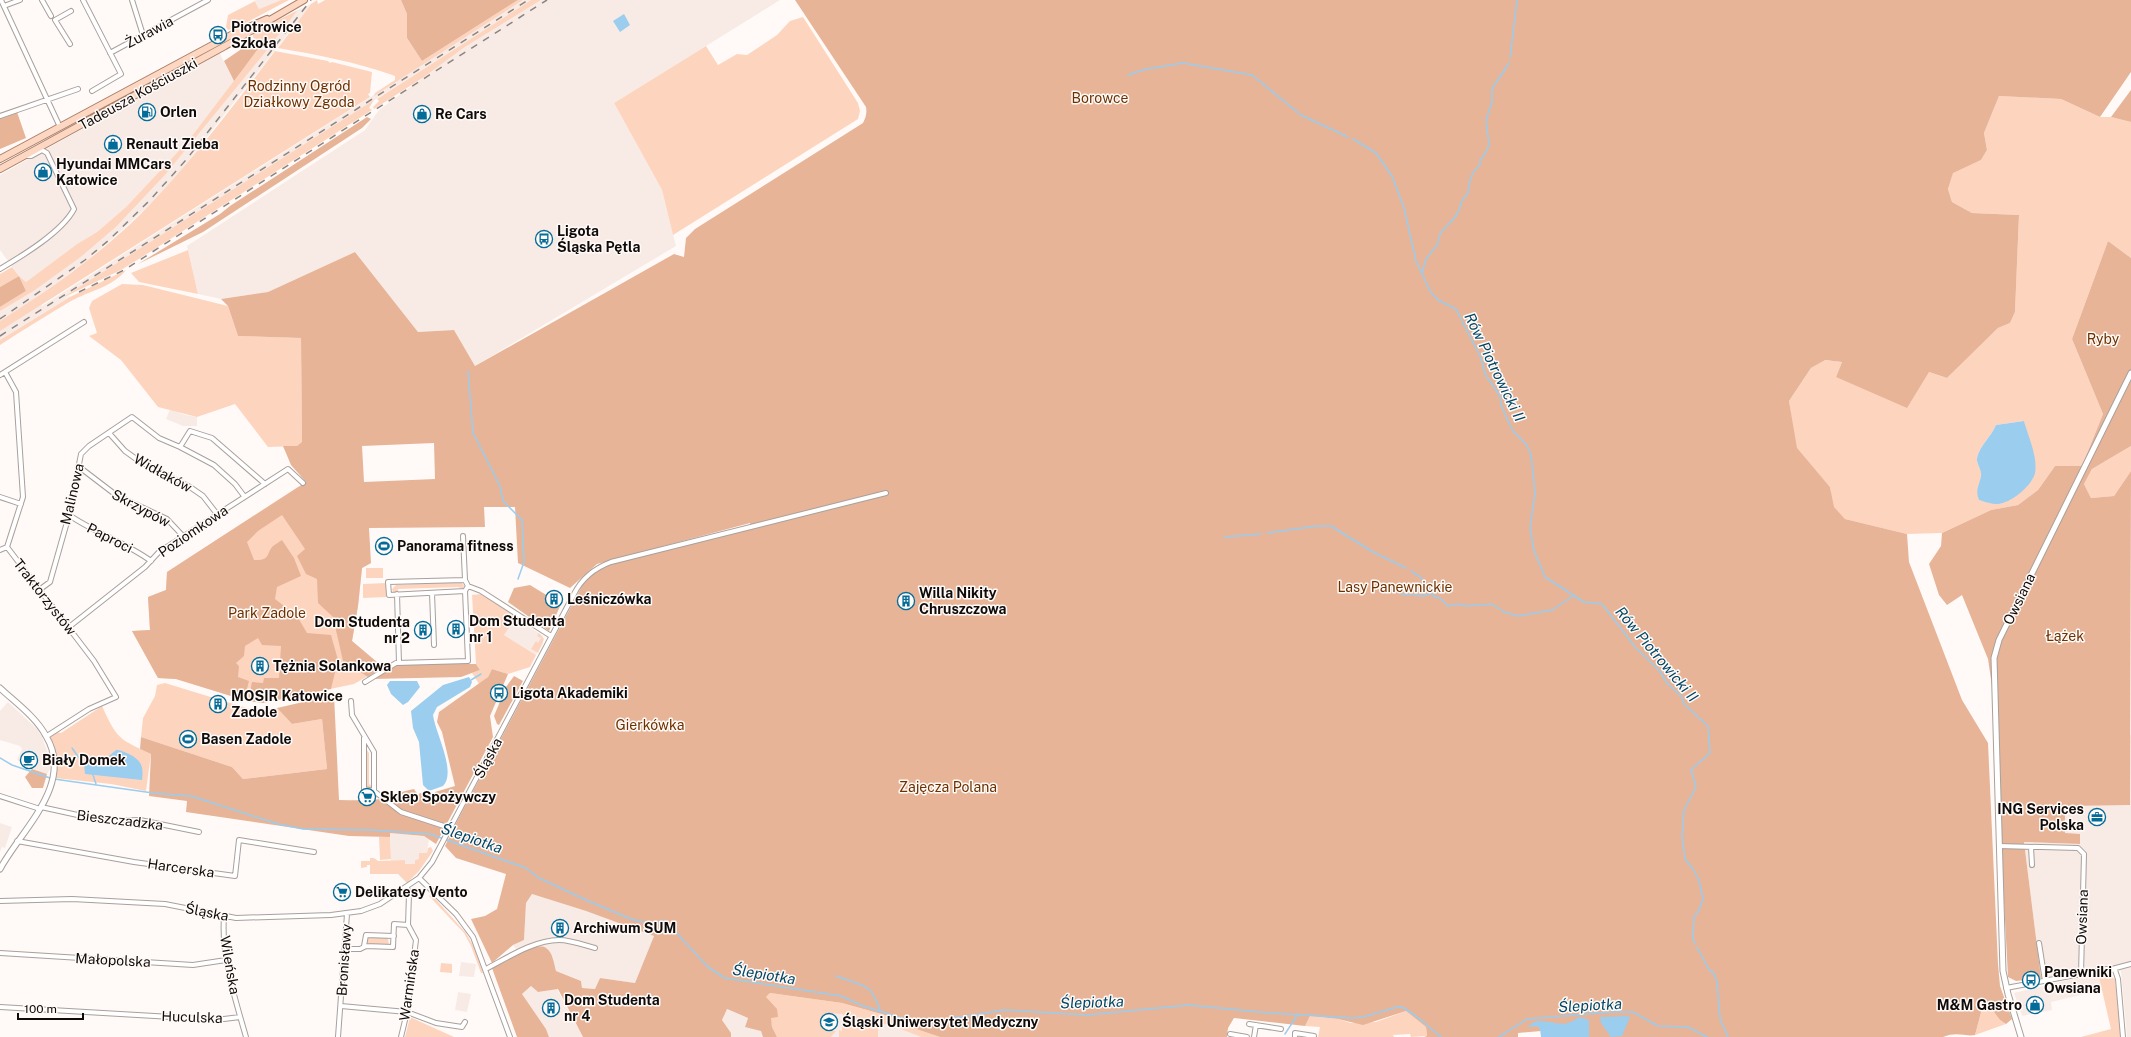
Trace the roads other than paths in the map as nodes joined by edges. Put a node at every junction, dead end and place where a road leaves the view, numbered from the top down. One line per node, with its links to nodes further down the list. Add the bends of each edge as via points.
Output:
1 (1, 0): 8 (street)
2 (20, 0): 8 (street)
3 (42, 0): 10 (street)
4 (83, 0): 14 (street, Żurawia)
5 (132, 0): 12 (street)
6 (208, 0): 12 (street, Żurawia)
7 (304, 0): 11 (main road, Tadeusza Kościuszki)
8 (3, 8): 17 (street)
9 (71, 11): 13 (street, via 55,20)
10 (51, 16)
11 (274, 16): 19 (main road, Tadeusza Kościuszki, via 256,22); 20 (main road, Tadeusza Kościuszki)
12 (144, 35): 14 (street, Żurawia)
13 (70, 44)
14 (110, 53): 16 (street, Żurawia, via 121,74)
15 (78, 89): 17 (street)
16 (92, 91)
17 (48, 99): 18 (street); 19 (street)
18 (0, 116)
19 (60, 127): 21 (main road, Tadeusza Kościuszki)
20 (24, 156): 22 (main road, Tadeusza Kościuszki); 23 (street, via 31,156 42,150 47,152 74,209 69,218 47,237)
21 (0, 159)
22 (0, 169)
23 (0, 269)
24 (84, 322): 25 (street)
25 (5, 372): 27 (street); 36 (street, Traktorzystów, via 16,392 23,497)
26 (2131, 372): 65 (street, Owsiana, via 1995,651 1993,673)
27 (0, 376)
28 (109, 433): 29 (street, Malinowa, via 132,417 159,438); 30 (street, Malinowa, via 89,446 82,454); 38 (street, Widłaków, via 125,451 139,461 190,487 202,496)
29 (180, 446): 32 (street, via 190,431 212,438); 34 (street, via 214,465)
30 (78, 466): 37 (street, Malinowa); 39 (street, Skrzypów, via 116,495 167,519)
31 (303, 483): 32 (street, Poziomkowa, via 288,469)
32 (265, 484): 34 (street, Poziomkowa)
33 (886, 493): 51 (street, Śląska, via 611,562 598,568 579,585)
34 (244, 496): 38 (street, Poziomkowa)
35 (0, 497): 36 (street)
36 (21, 504): 41 (street, Traktorzystów)
37 (69, 514): 43 (street, Paproci, via 86,527 132,548); 46 (street, Malinowa, via 50,582)
38 (217, 514): 39 (street, Poziomkowa)
39 (183, 536): 43 (street, Poziomkowa, via 159,552)
40 (463, 536): 44 (street)
41 (7, 547): 42 (street); 46 (street, Traktorzystów)
42 (0, 550)
43 (151, 561): 50 (street, Poziomkowa)
44 (465, 580): 45 (street); 49 (street, via 388,582 389,595)
45 (468, 586): 47 (street); 51 (street, via 482,591)
46 (40, 590): 50 (street, Traktorzystów)
47 (465, 591): 48 (street); 53 (street, via 468,661)
48 (432, 593): 49 (street); 52 (street)
49 (397, 594): 53 (street)
50 (69, 627): 57 (street, Traktorzystów, via 94,661 116,698 89,710)
51 (551, 636): 62 (street, Śląska)
52 (434, 645)
53 (398, 663): 54 (street)
54 (365, 682)
55 (0, 688): 57 (street)
56 (352, 701): 58 (street, via 352,715)
57 (47, 736): 61 (street, via 54,754 54,772)
58 (364, 736): 59 (street, via 374,752); 59 (street, via 364,789)
59 (374, 791): 62 (street, via 401,812)
60 (0, 796): 61 (street, Bieszczadzka)
61 (41, 808): 63 (street, Bieszczadzka, via 105,821 140,820); 64 (street)
62 (450, 828): 70 (street, Śląska)
63 (199, 832)
64 (18, 841): 67 (street, Harcerska, via 134,862 235,876 239,840); 69 (street)
65 (1999, 846): 66 (street, Owsiana); 88 (street, Owsiana, via 2003,968)
66 (2031, 847): 68 (street); 86 (street, Owsiana, via 2078,848 2084,854)
67 (314, 852)
68 (2032, 865)
69 (0, 869)
70 (419, 878): 71 (street, Śląska); 84 (street, via 469,930)
71 (407, 888): 73 (street, Śląska, via 380,904); 75 (street, Warmińska, via 410,894)
72 (0, 901): 74 (street, Śląska, via 72,899 165,904)
73 (347, 914): 74 (street, Śląska); 80 (street, Bronisławy)
74 (224, 917): 82 (street, Wileńska)
75 (408, 925): 76 (street, via 394,924); 91 (street, Warmińska, via 416,940)
76 (394, 936): 78 (street, via 366,935); 78 (street, via 393,947)
77 (2039, 943): 87 (street)
78 (364, 946): 80 (street, via 360,949)
79 (595, 948): 84 (street, via 553,940 517,952)
80 (346, 949): 89 (street, Bronisławy)
81 (0, 953): 82 (street, Małopolska, via 193,965)
82 (226, 960): 92 (street, Wileńska)
83 (2131, 964): 85 (street)
84 (486, 969): 102 (street)
85 (2113, 969): 86 (street); 107 (street, via 2118,979)
86 (2080, 974): 87 (street)
87 (2045, 981): 88 (street)
88 (2006, 988): 106 (street, Owsiana)
89 (341, 1006): 91 (street, Bronisławy); 100 (street, Bronisławy)
90 (0, 1007): 92 (street, Huculska, via 206,1019)
91 (408, 1012): 93 (street, Bronisławy, via 443,1024 462,1026); 101 (street, Warmińska)
92 (240, 1017): 99 (street, Wileńska)
93 (465, 1022)
94 (1248, 1024): 95 (street)
95 (1256, 1025): 96 (street); 104 (street)
96 (1281, 1029)
97 (1230, 1034): 103 (street)
98 (1314, 1036): 105 (street, via 1295,1033)
99 (246, 1037)
100 (338, 1037)
101 (401, 1037)
102 (510, 1037)
103 (1247, 1037)
104 (1254, 1037)
105 (1295, 1037)
106 (2021, 1037)
107 (2123, 1037)

